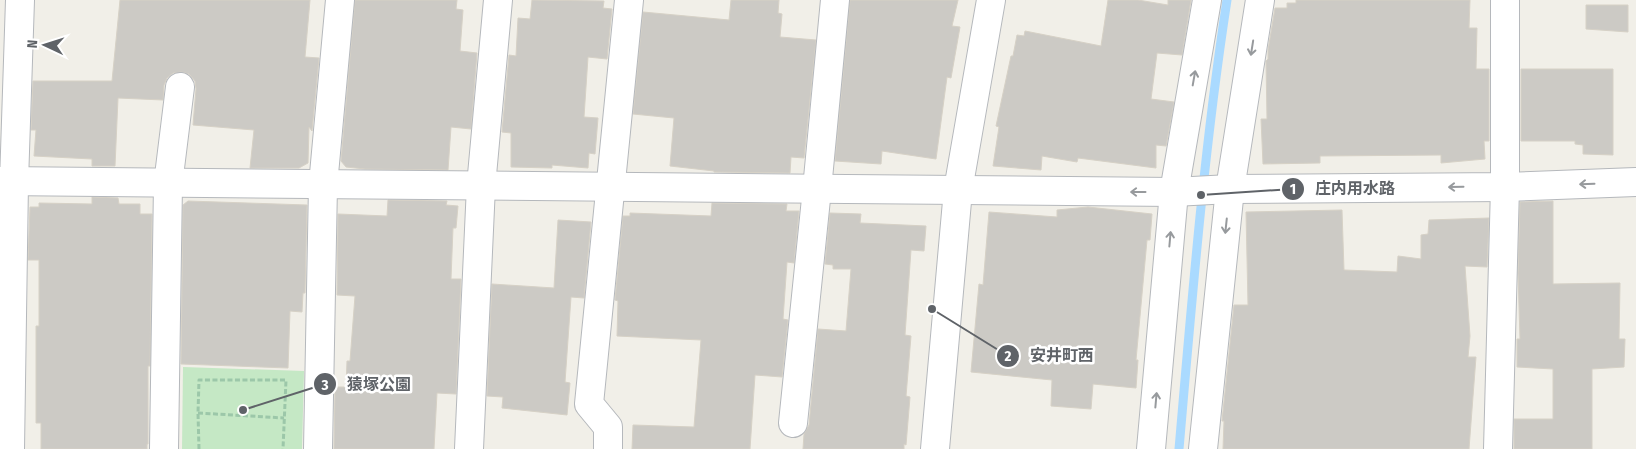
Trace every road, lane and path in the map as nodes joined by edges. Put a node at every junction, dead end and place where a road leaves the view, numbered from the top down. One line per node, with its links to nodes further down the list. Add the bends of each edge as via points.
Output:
1 (20, 0): 11 (street)
2 (340, 0): 14 (street)
3 (498, 0): 15 (street)
4 (629, 0): 16 (street)
5 (835, 0): 18 (street)
6 (991, 0): 19 (street)
7 (1207, 0): 20 (street, one-way to 7)
8 (1260, 0): 20 (street, one-way to 20)
9 (1505, 0): 17 (street)
10 (180, 87): 13 (street)
11 (7, 182): 13 (street); 26 (street)
12 (1636, 182): 17 (street, one-way to 17)
13 (168, 184): 14 (street); 21 (street)
14 (323, 185): 15 (street); 24 (street)
15 (481, 186): 16 (street); 31 (street)
16 (610, 187): 18 (street); 32 (street, via 589,404 608,427)
17 (1505, 187): 20 (street, one-way to 20); 36 (street)
18 (817, 189): 19 (street); 25 (street)
19 (958, 190): 20 (street, one-way to 19); 33 (street)
20 (1201, 191): 34 (street, one-way to 20); 35 (street, one-way to 35)
21 (165, 411): 22 (path); 27 (street)
22 (198, 413): 23 (path); 23 (path, via 199,380 286,380); 28 (path)
23 (284, 418): 24 (path); 29 (path)
24 (319, 420): 30 (street)
25 (793, 423)
26 (10, 449)
27 (164, 449)
28 (199, 449)
29 (283, 449)
30 (318, 449)
31 (469, 449)
32 (608, 449)
33 (935, 449)
34 (1151, 449)
35 (1203, 449)
36 (1498, 449)

